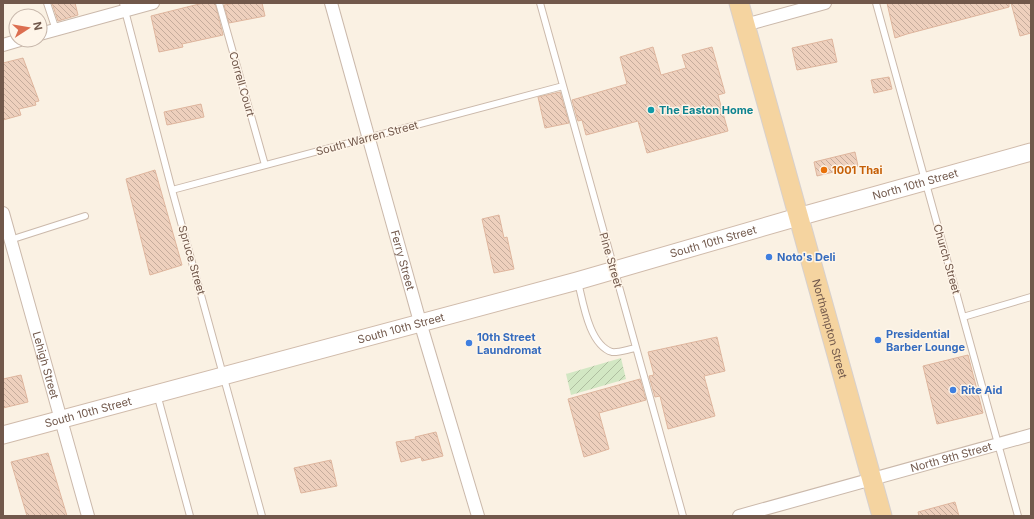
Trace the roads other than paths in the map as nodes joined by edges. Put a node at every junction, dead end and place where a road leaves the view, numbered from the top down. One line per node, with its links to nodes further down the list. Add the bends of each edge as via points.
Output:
1 (47, 3): 11 (lane)
2 (153, 3): 9 (street)
3 (218, 3): 16 (lane, Correll Court)
4 (331, 3): 14 (street, Ferry Street)
5 (540, 3): 13 (lane, Pine Street)
6 (739, 3): 10 (main road, Northampton Street)
7 (825, 3): 10 (street)
8 (876, 3): 17 (lane, Church Street)
9 (124, 7): 11 (street); 18 (lane, Spruce Street)
10 (746, 25): 21 (main road, Northampton Street)
11 (56, 30): 12 (street)
12 (48, 32)
13 (563, 86): 14 (lane, South Warren Street); 23 (lane, Pine Street)
14 (368, 137): 16 (lane, South Warren Street); 27 (street, Ferry Street)
15 (1031, 152): 17 (street, North 10th Street)
16 (265, 165): 18 (lane, South Warren Street)
17 (925, 182): 21 (street, North 10th Street); 26 (lane, Church Street)
18 (172, 190): 29 (lane, Spruce Street)
19 (3, 213): 22 (street, Lehigh Street)
20 (85, 216): 22 (lane)
21 (798, 217): 23 (street, South 10th Street); 35 (main road, Northampton Street)
22 (10, 240): 31 (street, Lehigh Street)
23 (614, 270): 24 (street, South 10th Street); 28 (lane, Pine Street)
24 (577, 281): 27 (street, South 10th Street); 28 (lane, via 592,332 602,346 612,352)
25 (1031, 297): 26 (lane)
26 (963, 317): 34 (lane, Church Street)
27 (420, 322): 29 (street, South 10th Street); 39 (street, Ferry Street)
28 (636, 348): 40 (lane, Pine Street)
29 (224, 376): 30 (street, South 10th Street); 38 (lane, Spruce Street)
30 (157, 394): 31 (street, South 10th Street); 37 (lane)
31 (61, 420): 32 (street, South 10th Street); 36 (street, Lehigh Street)
32 (3, 435)
33 (1031, 435): 34 (street, North 9th Street)
34 (998, 444): 35 (street, North 9th Street); 43 (lane, Church Street)
35 (872, 479): 41 (street, North 9th Street); 42 (main road, Northampton Street)
36 (88, 516)
37 (190, 516)
38 (262, 516)
39 (478, 516)
40 (683, 516)
41 (739, 516)
42 (882, 516)
43 (1018, 516)

